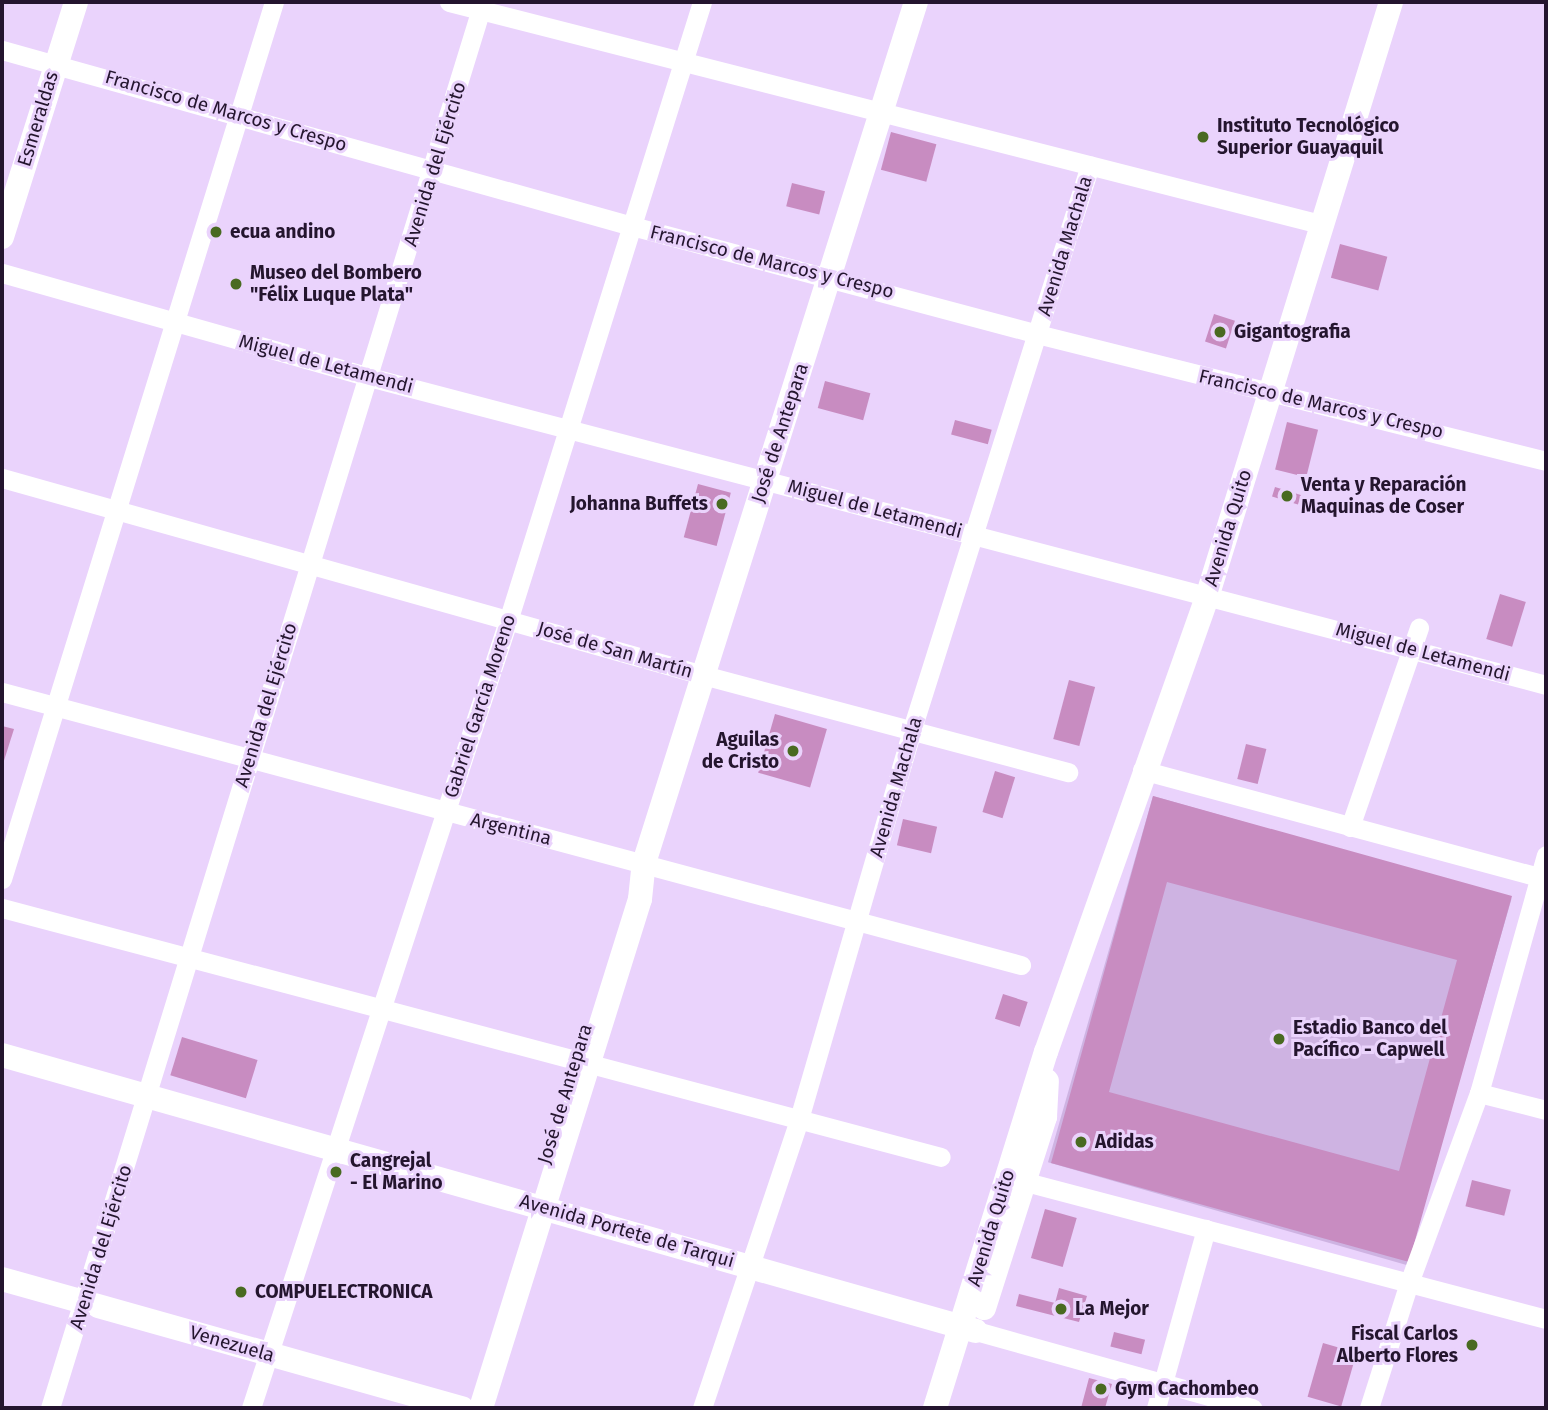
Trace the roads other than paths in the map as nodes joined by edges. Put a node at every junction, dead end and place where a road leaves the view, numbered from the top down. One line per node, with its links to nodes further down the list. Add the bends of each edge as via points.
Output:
1 (59, 2): 10 (main road, Esmeraldas)
2 (76, 2): 10 (main road, Esmeraldas)
3 (274, 2): 13 (street)
4 (449, 2): 8 (street)
5 (702, 2): 11 (street, Gabriel García Moreno)
6 (916, 2): 12 (main road, José de Antepara)
7 (1391, 2): 17 (main road, Avenida Quito)
8 (481, 6): 11 (street); 15 (street, Avenida del Ejército)
9 (2, 50): 10 (street, Francisco de Marcos y Crespo)
10 (48, 60): 13 (street, Francisco de Marcos y Crespo); 16 (main road, Esmeraldas); 19 (main road, Esmeraldas)
11 (684, 65): 12 (street); 18 (street, Gabriel García Moreno)
12 (881, 112): 14 (street); 21 (main road, José de Antepara)
13 (242, 115): 15 (street, Francisco de Marcos y Crespo); 22 (street)
14 (1090, 165): 17 (street); 23 (street, Avenida Machala)
15 (433, 172): 18 (street, Francisco de Marcos y Crespo); 24 (street, Avenida del Ejército)
16 (2, 182)
17 (1320, 224): 25 (main road, Avenida Quito)
18 (632, 226): 21 (street, Francisco de Marcos y Crespo); 26 (street, Gabriel García Moreno)
19 (2, 237)
20 (2, 272): 22 (street, Miguel de Letamendi)
21 (830, 276): 23 (street, Francisco de Marcos y Crespo); 29 (main road, José de Antepara)
22 (178, 323): 24 (street, Miguel de Letamendi); 30 (street)
23 (1037, 334): 25 (street, Francisco de Marcos y Crespo); 31 (street, Avenida Machala)
24 (369, 377): 26 (street, Miguel de Letamendi); 32 (street, Avenida del Ejército)
25 (1268, 393): 27 (street, Francisco de Marcos y Crespo); 33 (main road, Avenida Quito)
26 (569, 429): 29 (street, Miguel de Letamendi); 34 (street, Gabriel García Moreno)
27 (1546, 461)
28 (2, 478): 30 (street, José de San Martín)
29 (765, 480): 31 (street, Miguel de Letamendi); 37 (main road, José de Antepara)
30 (118, 511): 32 (street, José de San Martín); 40 (street)
31 (975, 536): 33 (street, Miguel de Letamendi); 41 (street, Avenida Machala)
32 (309, 565): 34 (street, José de San Martín); 42 (street, Avenida del Ejército)
33 (1208, 594): 36 (street, Miguel de Letamendi); 43 (main road, Avenida Quito)
34 (508, 621): 37 (street, José de San Martín); 45 (street, Gabriel García Moreno)
35 (1419, 628): 36 (street)
36 (1412, 648): 38 (street, Miguel de Letamendi); 46 (street)
37 (703, 675): 41 (street, José de San Martín); 48 (main road, José de Antepara)
38 (1546, 685)
39 (2, 692): 40 (street, Argentina)
40 (56, 706): 42 (street, Argentina); 50 (street)
41 (912, 729): 44 (street, José de San Martín); 52 (street, Avenida Machala)
42 (248, 758): 45 (street, Argentina); 53 (street, Avenida del Ejército)
43 (1142, 771): 46 (street); 56 (main road, Avenida Quito)
44 (1068, 772)
45 (446, 812): 48 (street, Argentina); 55 (street, Gabriel García Moreno)
46 (1350, 827): 49 (street)
47 (1546, 855): 49 (street)
48 (644, 863): 52 (street, Argentina); 58 (main road, José de Antepara, via 640,899); 78 (main road, José de Antepara, via 627,895)
49 (1543, 878): 59 (street)
50 (2, 880)
51 (2, 908): 53 (street)
52 (856, 922): 54 (street, Argentina); 62 (street, Avenida Machala)
53 (192, 958): 55 (street); 60 (street, Avenida del Ejército)
54 (1021, 965)
55 (379, 1007): 58 (street); 63 (street, Gabriel García Moreno)
56 (1047, 1050): 65 (main road, Avenida Quito, via 1045,1117); 81 (main road, Avenida Quito)
57 (2, 1055): 60 (main road, Avenida Portete de Tarqui)
58 (589, 1063): 62 (street); 66 (main road, José de Antepara)
59 (1479, 1093): 61 (street); 70 (street)
60 (148, 1096): 63 (main road, Avenida Portete de Tarqui); 71 (street, Avenida del Ejército)
61 (1546, 1110)
62 (799, 1119): 64 (street); 68 (street, Avenida Machala)
63 (333, 1149): 66 (main road, Avenida Portete de Tarqui); 74 (street, Gabriel García Moreno)
64 (941, 1157)
65 (1026, 1182): 67 (street); 73 (main road, Avenida Quito)
66 (545, 1207): 68 (main road, Avenida Portete de Tarqui); 79 (main road, José de Antepara)
67 (1206, 1229): 70 (street); 75 (street)
68 (749, 1265): 73 (main road, Avenida Portete de Tarqui); 80 (street, Avenida Machala)
69 (2, 1279): 71 (main road, Venezuela)
70 (1409, 1283): 72 (street); 85 (street)
71 (84, 1302): 74 (main road, Venezuela); 76 (street, Avenida del Ejército)
72 (1546, 1319)
73 (976, 1331): 75 (street, Avenida Portete de Tarqui); 82 (main road, Avenida Quito)
74 (268, 1354): 77 (street, Gabriel García Moreno); 78 (main road, Venezuela)
75 (1163, 1383): 83 (street); 84 (street, Avenida Portete de Tarqui)
76 (51, 1408)
77 (251, 1408)
78 (464, 1408)
79 (481, 1408)
80 (702, 1408)
81 (935, 1408)
82 (952, 1408)
83 (1156, 1408)
84 (1252, 1408)
85 (1369, 1408)

